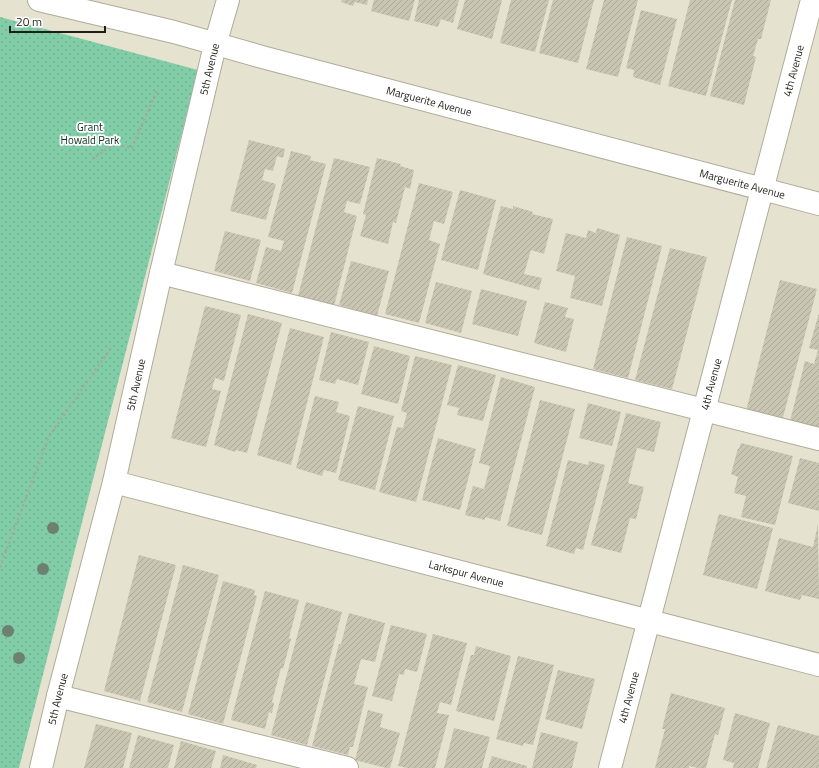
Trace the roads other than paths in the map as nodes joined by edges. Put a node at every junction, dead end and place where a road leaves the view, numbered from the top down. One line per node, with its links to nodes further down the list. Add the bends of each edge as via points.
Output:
1 (39, 0): 4 (street, Marguerite Avenue, via 174,32)
2 (228, 0): 4 (street, 5th Avenue)
3 (812, 0): 5 (street, 4th Avenue)
4 (215, 45): 5 (street, Marguerite Avenue); 7 (street, 5th Avenue)
5 (762, 189): 6 (street, Marguerite Avenue); 8 (street, 4th Avenue)
6 (819, 204)
7 (161, 273): 8 (street); 10 (street, 5th Avenue)
8 (704, 409): 9 (street); 11 (street, 4th Avenue)
9 (819, 439)
10 (114, 482): 11 (street, Larkspur Avenue); 13 (street, 5th Avenue)
11 (649, 621): 12 (street, Larkspur Avenue); 16 (street, 4th Avenue)
12 (819, 665)
13 (58, 696): 14 (street, 5th Avenue); 15 (street)
14 (41, 768)
15 (346, 768)
16 (610, 768)

